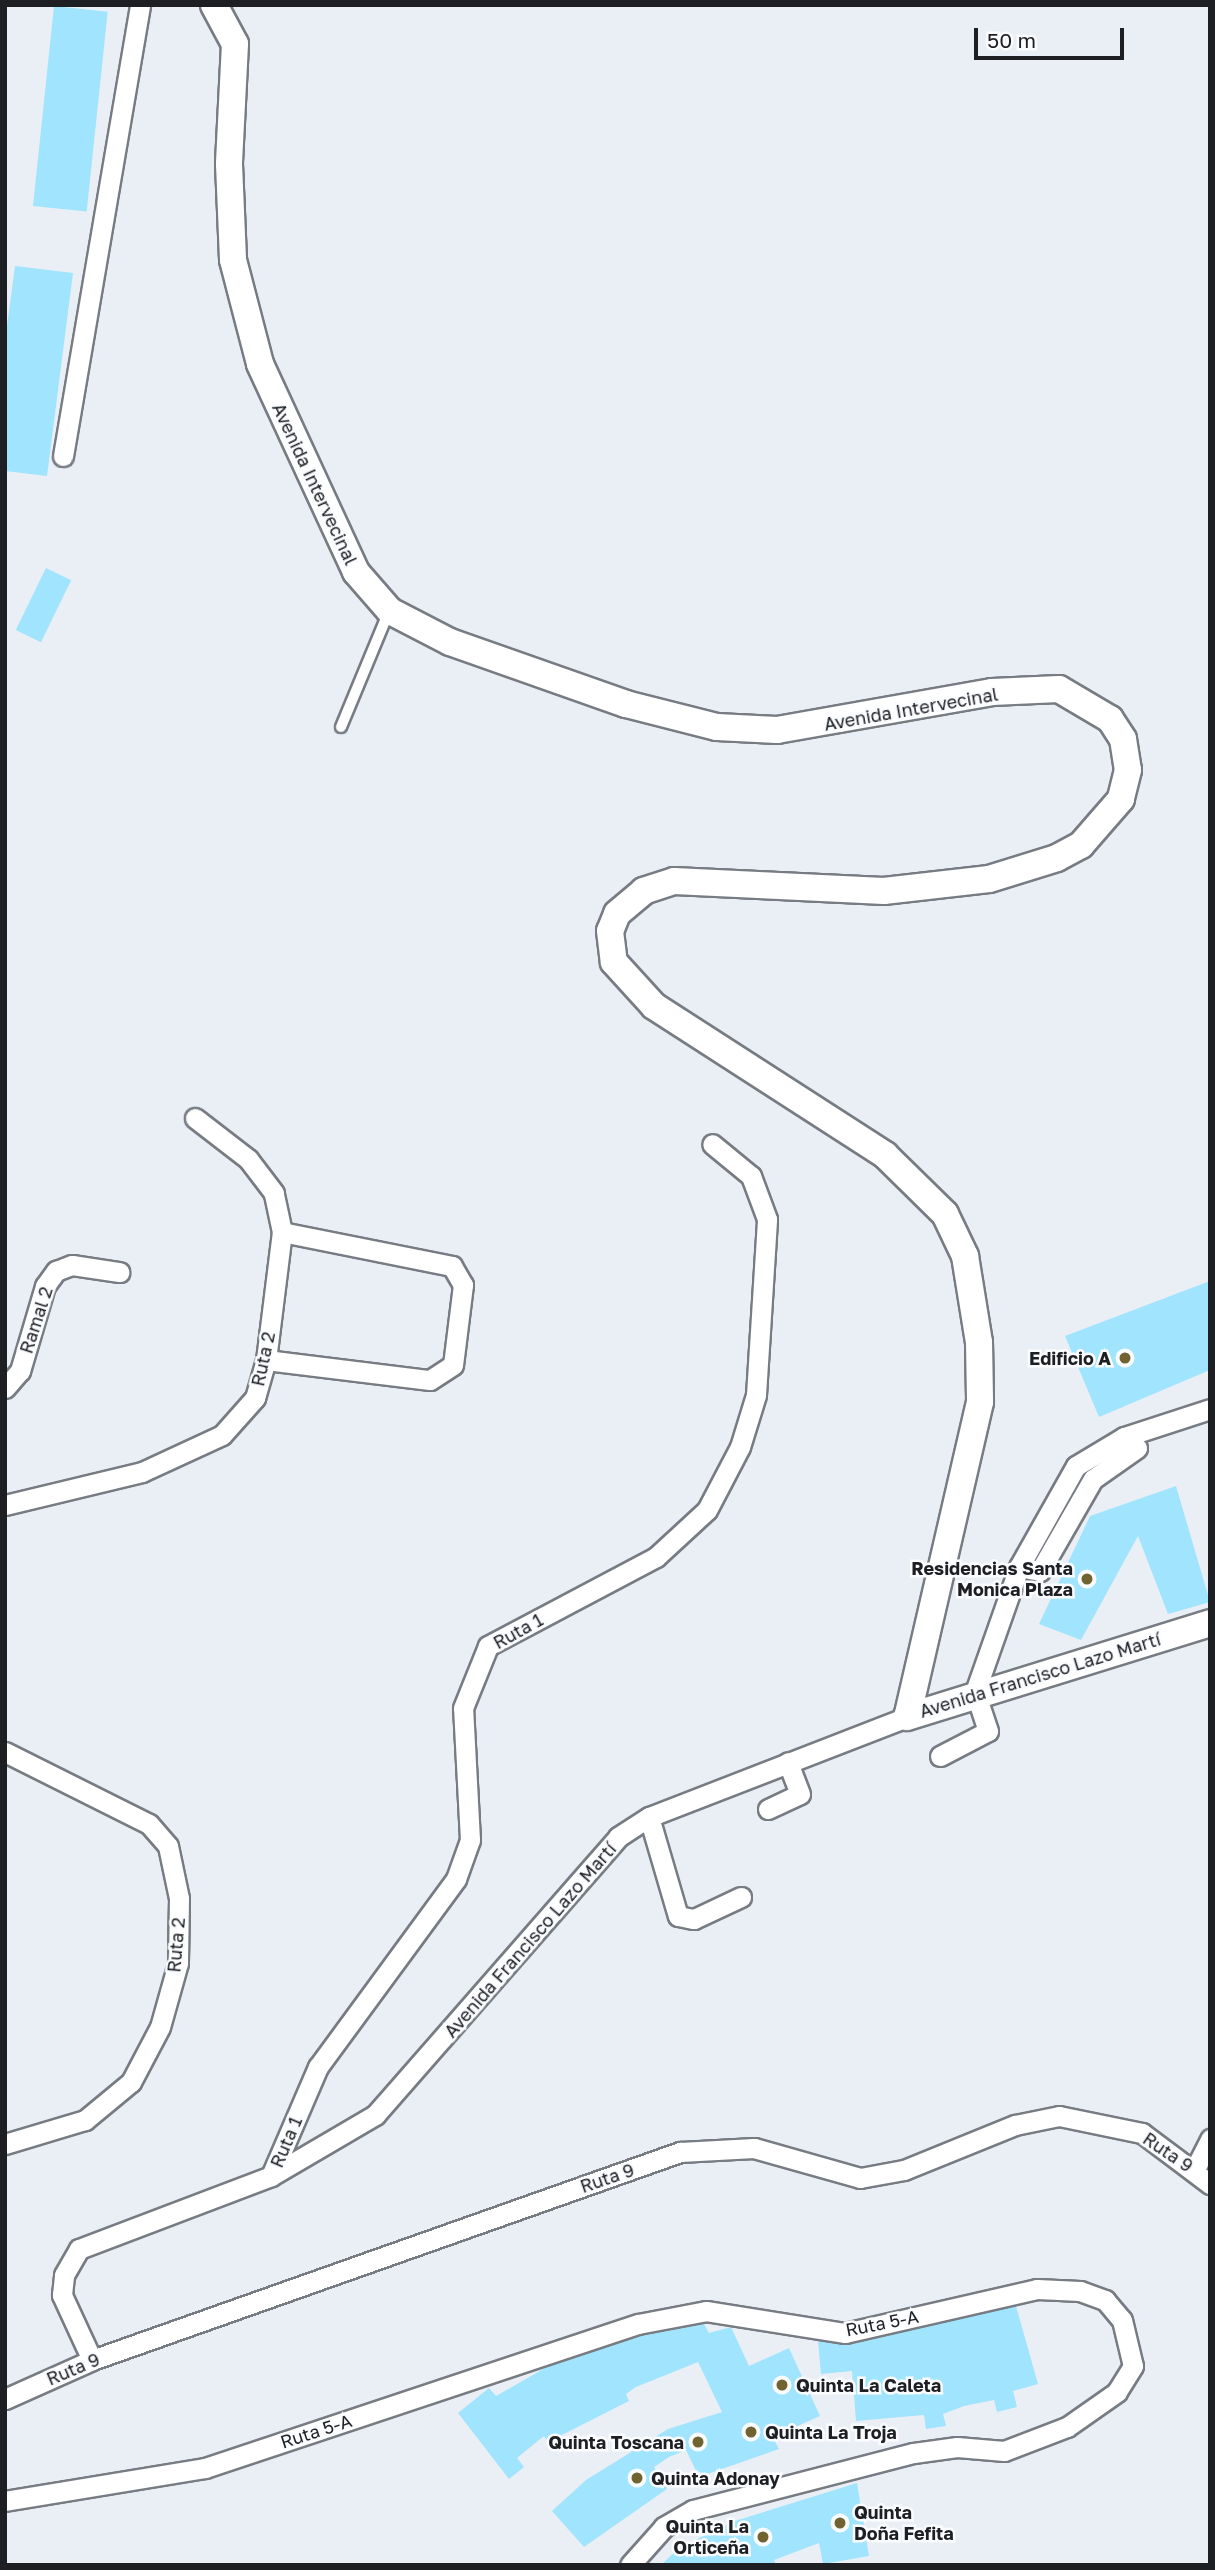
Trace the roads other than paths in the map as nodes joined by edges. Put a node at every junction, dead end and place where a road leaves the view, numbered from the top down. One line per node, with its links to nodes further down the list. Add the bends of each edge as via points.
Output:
1 (140, 5): 3 (street)
2 (214, 5): 4 (main road, Avenida Intervecinal, via 235,44 229,164 233,260 260,364 356,572)
3 (63, 456)
4 (390, 611): 5 (lane); 18 (main road, Avenida Intervecinal, via 416,629 588,691 717,727 788,729 992,692 1059,689 1110,719 1122,739 1128,770 1121,799 1081,845 1057,858 989,879 884,891 674,881 644,891 617,914 610,930 614,962 654,1006 885,1155 945,1214 965,1256 979,1342 980,1402)
5 (341, 727)
6 (195, 1118): 8 (street, Ruta 2, via 263,1176 274,1193)
7 (712, 1144): 28 (street, Ruta 1, via 751,1176 767,1219 756,1395 740,1447 707,1510 656,1557 488,1646 463,1708 470,1840 456,1879 318,2067)
8 (282, 1232): 10 (street, Ruta 2); 10 (street, via 452,1266 463,1284 453,1365 430,1380)
9 (119, 1272): 11 (street, Ramal 2, via 72,1265 56,1271 45,1286 20,1371)
10 (266, 1360): 14 (street, Ruta 2, via 255,1398 222,1435 142,1472)
11 (5, 1388)
12 (1210, 1409): 15 (street, via 1124,1437 1076,1465)
13 (1137, 1448): 15 (street, via 1093,1479 1040,1571)
14 (5, 1505)
15 (1019, 1567): 17 (street)
16 (1210, 1623): 17 (main road, Avenida Francisco Lazo Martí)
17 (975, 1692): 18 (main road, Avenida Francisco Lazo Martí); 20 (street, via 988,1731)
18 (907, 1717): 21 (street, Avenida Francisco Lazo Martí)
19 (5, 1752): 26 (street, Ruta 2, via 149,1824 168,1846 179,1898 178,1963 160,2027 131,2082 85,2120)
20 (940, 1756)
21 (788, 1762): 22 (street, via 800,1794); 23 (street, Avenida Francisco Lazo Martí)
22 (768, 1809)
23 (649, 1817): 24 (street, via 678,1916 694,1919); 28 (street, Avenida Francisco Lazo Martí, via 618,1837 375,2115)
24 (741, 1898)
25 (1210, 2139): 27 (street)
26 (5, 2144)
27 (1195, 2169): 29 (street, Ruta 9); 30 (street, Ruta 9, via 1142,2133 1059,2116 1015,2125 904,2170 860,2178 754,2148 680,2152)
28 (271, 2176): 30 (street, Avenida Francisco Lazo Martí, via 79,2249 64,2275 62,2295)
29 (1210, 2184)
30 (92, 2360): 31 (street, Ruta 9)
31 (5, 2399)
32 (5, 2501): 33 (street, Ruta 5-A, via 205,2468 638,2324 706,2311 845,2333 1037,2289 1080,2291 1105,2300 1122,2320 1133,2366 1117,2392 1067,2427 1004,2451 957,2447 913,2453 693,2510 664,2527)
33 (630, 2565)

